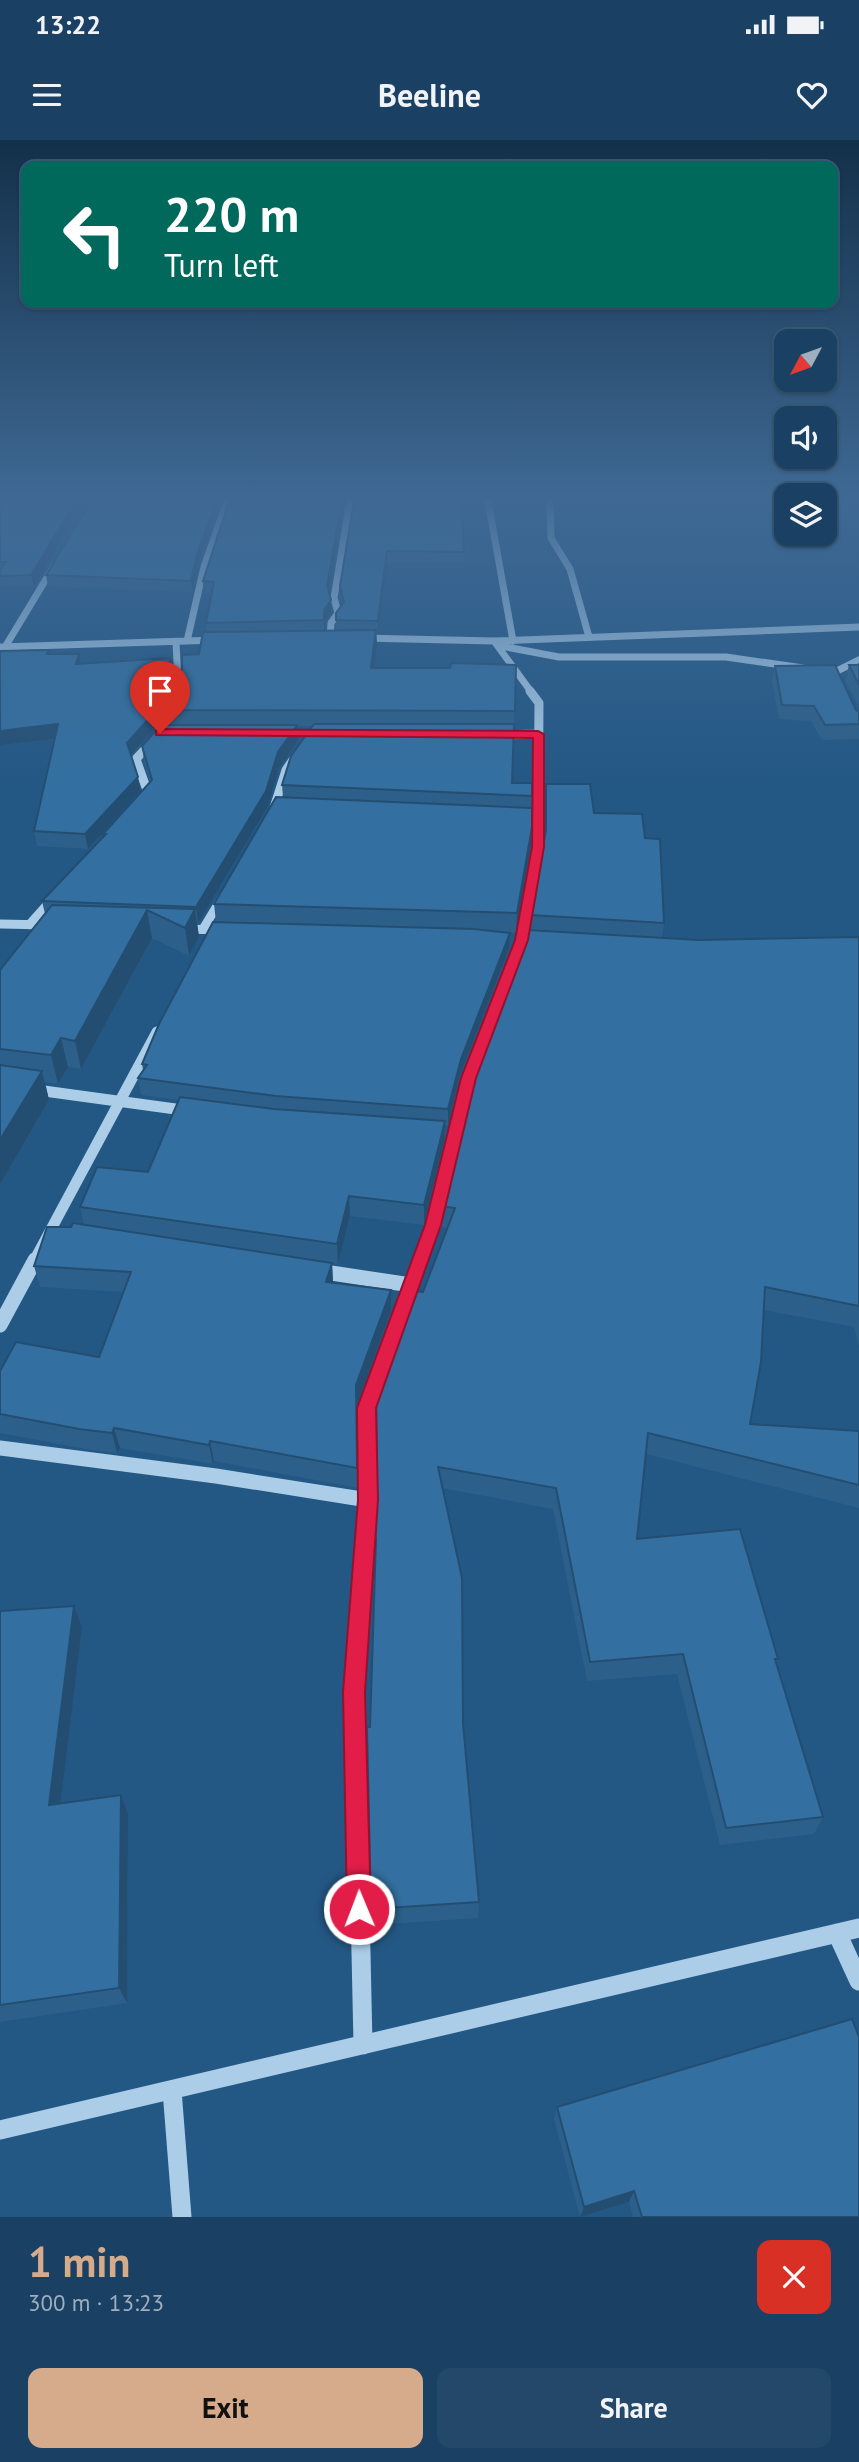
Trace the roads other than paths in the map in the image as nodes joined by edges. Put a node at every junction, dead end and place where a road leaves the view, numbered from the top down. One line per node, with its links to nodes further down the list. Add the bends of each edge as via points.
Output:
1 (34, 598): 17 (street)
2 (197, 598): 14 (street)
3 (334, 598): 9 (street, via 338,613 331,623)
4 (505, 598): 13 (street)
5 (578, 598): 7 (street)
6 (859, 628): 7 (street)
7 (589, 637): 13 (street)
8 (316, 638): 9 (street)
9 (330, 638): 10 (street)
10 (343, 638)
11 (357, 638): 16 (street)
12 (222, 640): 14 (street)
13 (513, 640): 16 (street)
14 (187, 641): 15 (street)
15 (176, 642): 17 (street); 23 (street, via 178,683)
16 (493, 643): 19 (street, via 559,657 726,657); 25 (street, via 539,703)
17 (2, 647)
18 (859, 660): 21 (street)
19 (807, 668)
20 (821, 670): 21 (street)
21 (835, 672): 22 (street)
22 (844, 692)
23 (160, 733): 24 (street); 28 (street, via 136,759 148,793)
24 (174, 733)
25 (538, 734): 26 (street); 45 (street, via 531,821 538,847 522,940 448,1134 433,1225)
26 (485, 735)
27 (304, 744): 29 (street, via 286,770)
28 (139, 803)
29 (274, 809): 30 (street); 31 (street)
30 (288, 810)
31 (267, 821)
32 (232, 881): 39 (street)
33 (65, 884): 34 (street)
34 (29, 925): 35 (street); 36 (street)
35 (69, 926)
36 (2, 927)
37 (163, 928): 39 (street)
38 (239, 930): 39 (street)
39 (207, 933)
40 (166, 1016): 42 (street)
41 (0, 1085): 42 (street)
42 (120, 1102): 43 (street); 46 (street, via 57,1232)
43 (198, 1112)
44 (301, 1268): 45 (street)
45 (411, 1285): 48 (street, via 367,1408)
46 (0, 1325)
47 (0, 1448): 48 (street)
48 (368, 1500): 52 (street, via 354,1692)
49 (859, 1928): 50 (street)
50 (837, 1933): 51 (street); 52 (street)
51 (859, 1981)
52 (363, 2045): 53 (street)
53 (173, 2090): 54 (street); 55 (street)
54 (0, 2130)
55 (181, 2217)

